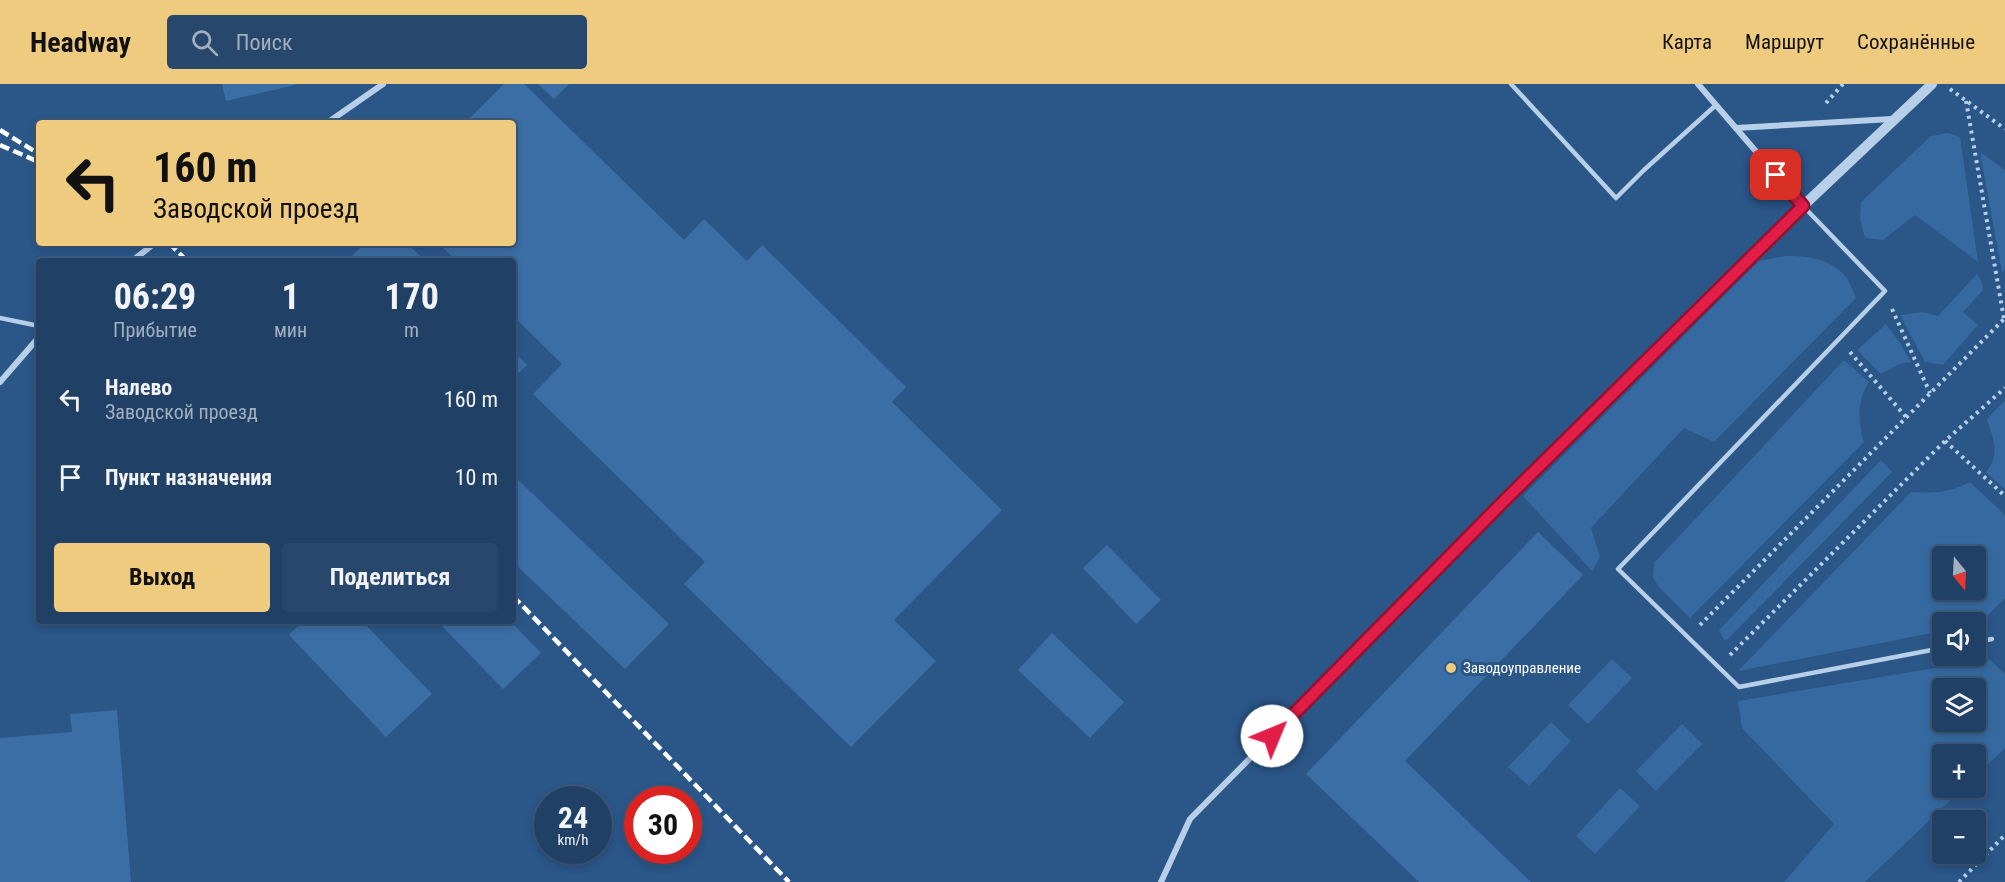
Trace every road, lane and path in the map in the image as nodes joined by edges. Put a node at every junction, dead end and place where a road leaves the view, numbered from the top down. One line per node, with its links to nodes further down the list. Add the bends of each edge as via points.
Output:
1 (383, 84): 9 (street)
2 (1511, 84): 7 (lane, via 1616,198)
3 (1698, 84): 7 (street)
4 (1932, 84): 8 (street)
5 (1944, 84): 6 (path)
6 (1966, 101): 11 (path); 17 (path)
7 (1716, 105): 10 (street)
8 (1896, 119): 10 (street); 12 (street)
9 (331, 120)
10 (1736, 128): 12 (street)
11 (2005, 129)
12 (1803, 206): 15 (lane); 33 (street, via 1190,819)
13 (151, 246): 14 (street)
14 (136, 258)
15 (1885, 291): 19 (lane); 23 (path)
16 (0, 318): 18 (lane)
17 (2004, 319): 23 (path)
18 (36, 325)
19 (1839, 339): 24 (path); 27 (lane, via 1618,569)
20 (36, 340): 21 (street)
21 (0, 382)
22 (2005, 388): 25 (path)
23 (1930, 393): 24 (path)
24 (1906, 417): 27 (path)
25 (1946, 441): 26 (path); 31 (path)
26 (2005, 496)
27 (1688, 637): 31 (lane)
28 (1992, 639): 29 (lane)
29 (1986, 640)
30 (1932, 650): 31 (lane, via 1739,687)
31 (1718, 666)
32 (2005, 836): 34 (path)
33 (1161, 882)
34 (1959, 882)

